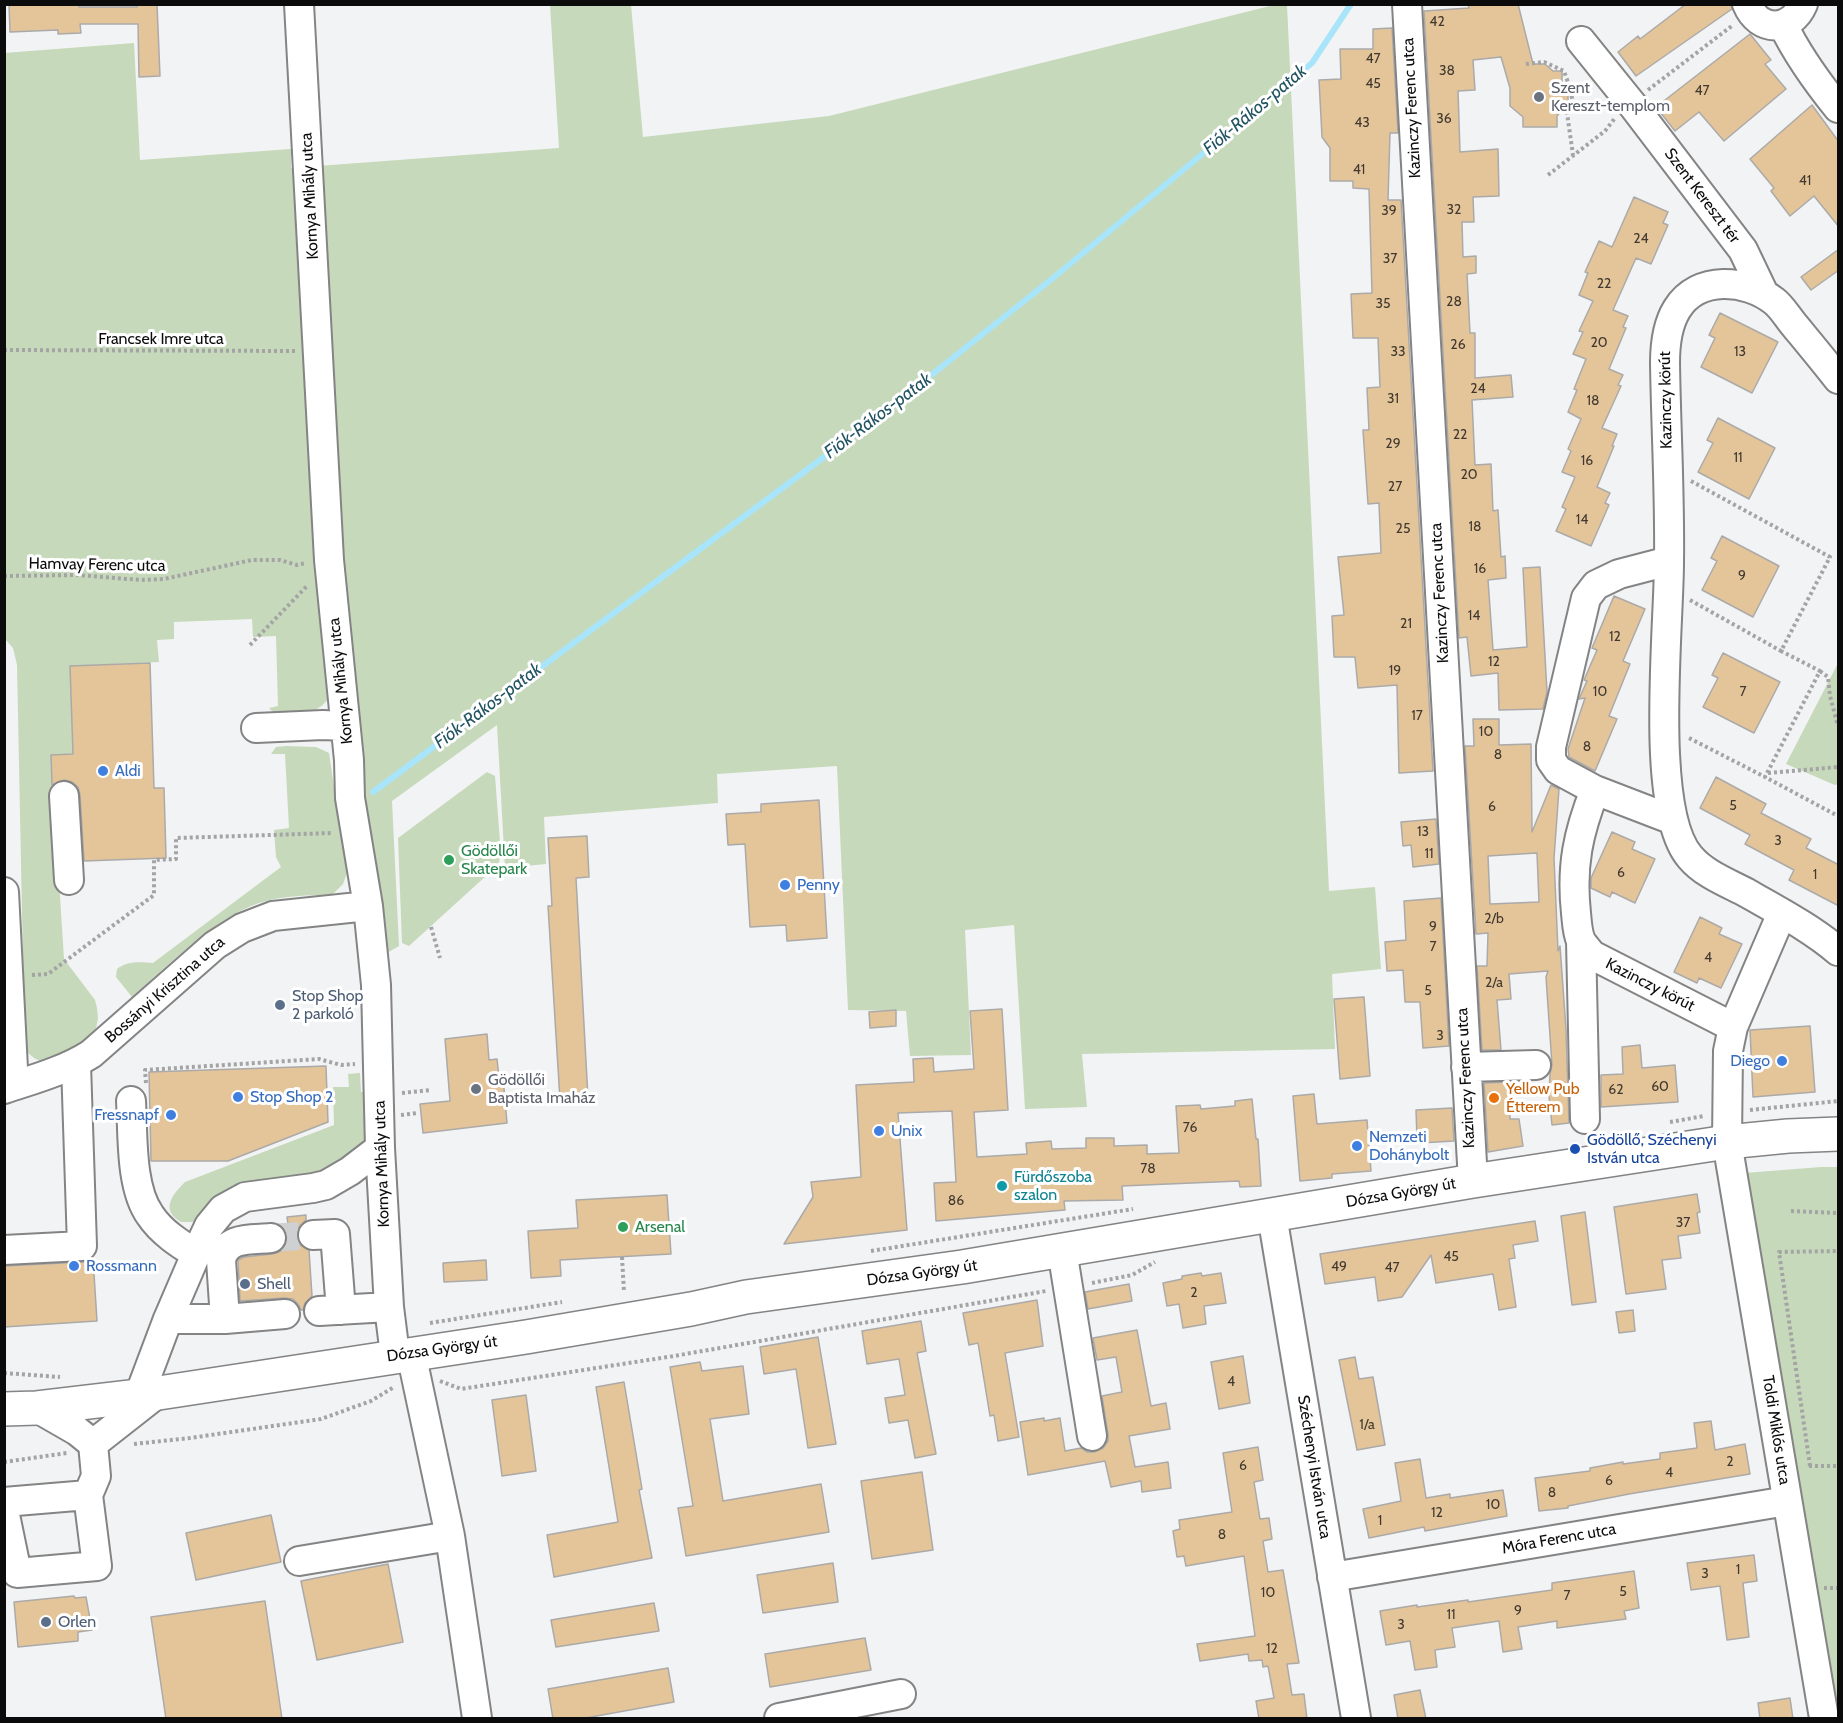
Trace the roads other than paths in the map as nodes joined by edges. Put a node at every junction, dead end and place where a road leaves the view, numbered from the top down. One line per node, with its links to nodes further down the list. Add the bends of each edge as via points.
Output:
1 (299, 4): 11 (street, Kornya Mihály utca, via 318,350 321,570)
2 (1407, 4): 25 (street, Kazinczy Ferenc utca)
3 (1803, 4): 5 (street, via 1793,20)
4 (1748, 8): 5 (street, via 1761,22)
5 (1783, 25): 7 (street, via 1801,60)
6 (1581, 41): 8 (street, Szent Kereszt tér, via 1743,250)
7 (1839, 108)
8 (1764, 294): 9 (street, Kazinczy körút, via 1776,302); 10 (street, Kazinczy körút, via 1749,286 1716,284 1686,298 1676,310 1665,345)
9 (1839, 379)
10 (1669, 575): 13 (street, via 1619,574 1596,585 1586,598 1551,760 1558,770); 15 (street, Kazinczy körút, via 1665,726 1668,798)
11 (344, 726): 12 (street); 18 (street, Kornya Mihály utca, via 350,798)
12 (256, 729)
13 (1594, 790): 15 (street); 20 (street, via 1576,848 1575,902)
14 (64, 796): 16 (street)
15 (1673, 820): 19 (street, Kazinczy körút, via 1689,857 1706,871)
16 (69, 880)
17 (4, 892): 26 (street, via 13,1069)
18 (368, 906): 23 (street, Bossányi Krisztina utca, via 273,916 242,928 215,945); 31 (street, Kornya Mihály utca, via 388,1088)
19 (1782, 913): 21 (street, Kazinczy körút); 22 (street)
20 (1581, 941): 22 (street, Kazinczy körút, via 1592,955); 28 (street)
21 (1839, 951)
22 (1733, 1027): 30 (street, via 1728,1051)
23 (76, 1064): 26 (street, Bossányi Krisztina utca); 36 (street, via 82,1246)
24 (1536, 1065): 25 (street)
25 (1466, 1067): 32 (street, Kazinczy Ferenc utca)
26 (10, 1087)
27 (131, 1101): 38 (street, via 143,1204 157,1224)
28 (1585, 1119)
29 (1839, 1134): 30 (main road, Dózsa György út)
30 (1727, 1142): 32 (main road, Dózsa György út); 50 (street, Toldi Miklós utca)
31 (380, 1148): 38 (street, via 326,1185 258,1194 233,1202 215,1218); 39 (street, Kornya Mihály utca)
32 (1473, 1181): 33 (main road, Dózsa György út)
33 (1272, 1215): 37 (main road, Dózsa György út); 55 (street, Széchenyi István utca)
34 (313, 1235): 39 (street, via 335,1234 330,1311)
35 (271, 1238): 42 (street, via 239,1240 223,1251)
36 (4, 1250)
37 (1062, 1250): 43 (main road, Dózsa György út); 47 (street)
38 (196, 1254): 41 (street)
39 (389, 1307): 43 (street, Kornya Mihály utca)
40 (285, 1314): 42 (street)
41 (168, 1319): 42 (street); 44 (street)
42 (225, 1319)
43 (403, 1354): 44 (main road, Dózsa György út); 53 (street, Kornya Mihály utca)
44 (149, 1394): 45 (main road, Dózsa György út); 48 (street)
45 (37, 1408): 46 (main road, Dózsa György út); 48 (street, via 77,1431)
46 (4, 1409)
47 (1092, 1436)
48 (93, 1447): 49 (street, via 96,1476)
49 (88, 1495): 51 (street); 52 (street, via 97,1566 17,1573)
50 (1787, 1501): 55 (street, Móra Ferenc utca); 60 (street, Toldi Miklós utca)
51 (4, 1502)
52 (4, 1510)
53 (450, 1536): 54 (street); 57 (street, Kornya Mihály utca)
54 (299, 1561)
55 (1332, 1577): 59 (street, Széchenyi István utca)
56 (901, 1694): 58 (street)
57 (477, 1719)
58 (779, 1719)
59 (1356, 1719)
60 (1824, 1719)

